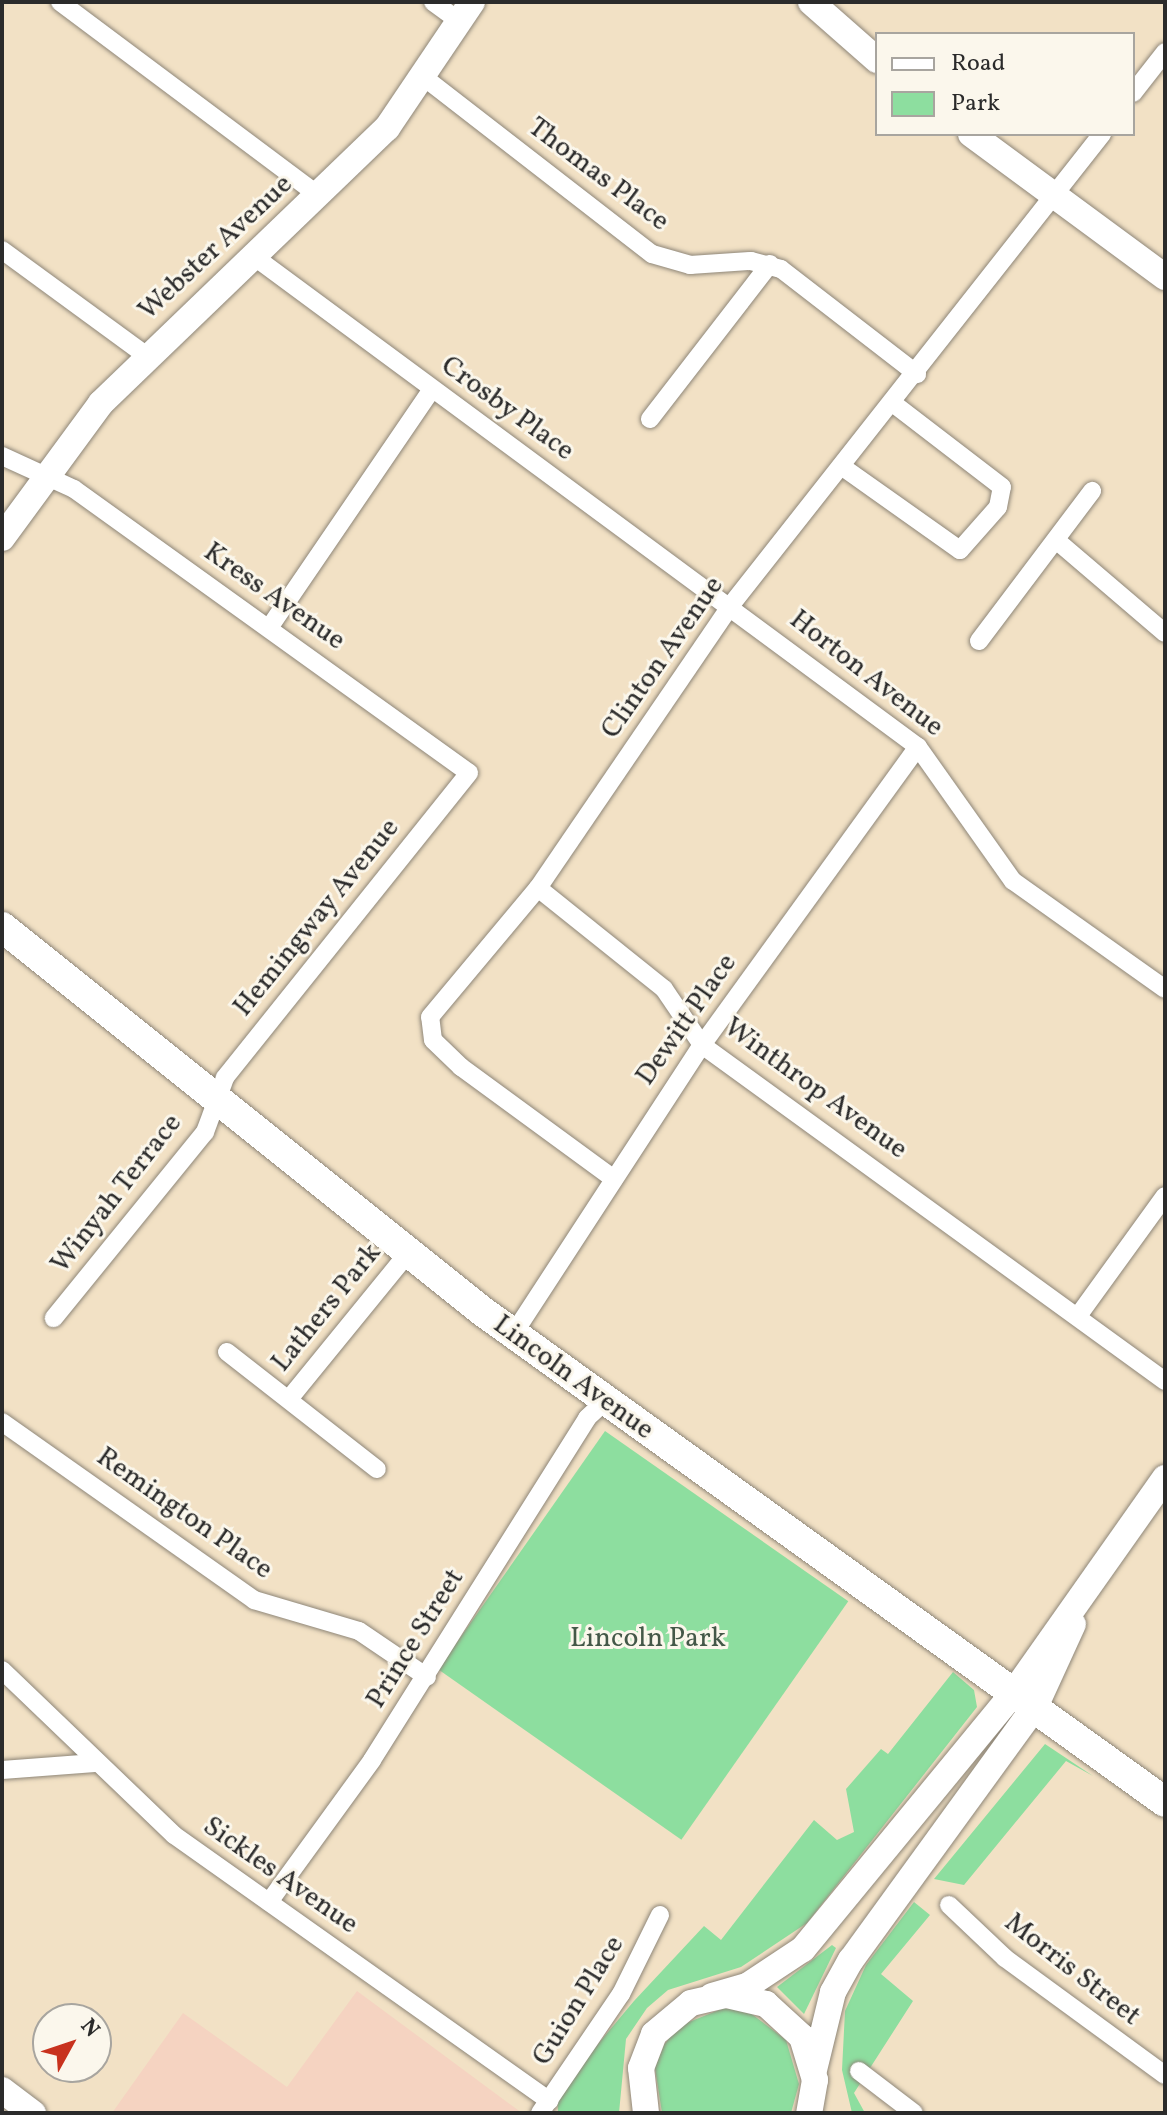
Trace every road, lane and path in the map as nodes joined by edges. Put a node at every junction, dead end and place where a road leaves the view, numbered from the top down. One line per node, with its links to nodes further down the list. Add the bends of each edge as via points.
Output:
1 (60, 2): 11 (street)
2 (433, 2): 4 (street)
3 (811, 2): 6 (street)
4 (466, 12): 7 (street, Webster Avenue)
5 (1165, 52): 8 (street)
6 (875, 58)
7 (421, 75): 11 (street, Webster Avenue, via 387,128); 15 (street, Thomas Place, via 652,254 690,265)
8 (1135, 90)
9 (974, 136): 12 (street)
10 (1100, 136): 12 (street, Clinton Avenue)
11 (319, 196): 14 (street, Webster Avenue)
12 (1053, 196): 16 (street); 18 (street, Clinton Avenue)
13 (2, 250): 17 (street)
14 (252, 255): 17 (street, Webster Avenue); 19 (street, Crosby Place)
15 (770, 264): 18 (street); 21 (street)
16 (1165, 277)
17 (147, 356): 24 (street, Webster Avenue)
18 (917, 374): 20 (street, Clinton Avenue)
19 (432, 389): 28 (street, Crosby Place); 29 (street)
20 (894, 404): 23 (street, Clinton Avenue); 23 (street, via 1002,487 998,507 960,550)
21 (650, 419)
22 (2, 456): 24 (street, Kress Avenue)
23 (844, 468): 28 (street, Clinton Avenue)
24 (42, 475): 26 (street, Webster Avenue); 29 (street, Kress Avenue, via 74,489)
25 (1092, 491): 27 (street)
26 (2, 538)
27 (1056, 540): 30 (street); 31 (street)
28 (731, 605): 32 (street, Horton Avenue); 34 (street, Clinton Avenue)
29 (269, 628): 33 (street, Kress Avenue)
30 (1165, 633)
31 (979, 641)
32 (918, 747): 36 (street, Horton Avenue, via 1013,881); 37 (street, Dewitt Place)
33 (469, 773): 38 (street, Hemingway Avenue, via 225,1078)
34 (538, 888): 37 (street, Winthrop Avenue, via 664,989); 39 (street, Clinton Avenue, via 440,1000 429,1028 461,1067)
35 (2, 927): 38 (main road, Lincoln Avenue)
36 (1165, 989)
37 (702, 1045): 39 (street, Dewitt Place); 42 (street, Winthrop Avenue)
38 (219, 1102): 41 (main road, Lincoln Avenue); 43 (street, Winyah Terrace, via 205,1132)
39 (614, 1179): 44 (street, Dewitt Place)
40 (1165, 1196): 42 (street)
41 (408, 1253): 44 (main road, Lincoln Avenue); 47 (street, Lathers Park)
42 (1078, 1316): 46 (street, Winthrop Avenue)
43 (54, 1318)
44 (514, 1333): 48 (main road, Lincoln Avenue)
45 (227, 1352): 47 (street, Lathers Park)
46 (1165, 1381)
47 (289, 1399): 50 (street, Lathers Park)
48 (604, 1402): 53 (street, Prince Street, via 587,1418); 54 (main road, Lincoln Avenue)
49 (2, 1422): 53 (street, Remington Place, via 254,1600 359,1631)
50 (377, 1469)
51 (1165, 1478): 54 (street, via 1082,1594)
52 (2, 1670): 55 (street, Sickles Avenue)
53 (427, 1677): 58 (street, Prince Street)
54 (1025, 1700): 57 (main road, Lincoln Avenue); 61 (street, via 803,1949 747,1986); 63 (street, via 851,1960 833,1992)
55 (95, 1763): 56 (street); 58 (street, Sickles Avenue, via 145,1812)
56 (2, 1770)
57 (1165, 1802)
58 (269, 1902): 67 (street, Sickles Avenue)
59 (949, 1905): 64 (street, Morris Street, via 1005,1958)
60 (660, 1915): 67 (street, Guion Place, via 621,1994)
61 (712, 1996): 63 (street, via 742,1996 776,2010 802,2037); 65 (street, via 661,2025)
62 (859, 2071): 73 (street)
63 (814, 2075): 71 (street); 72 (street)
64 (1165, 2075)
65 (640, 2079): 69 (street); 70 (street)
66 (2, 2090): 68 (street)
67 (545, 2107)
68 (33, 2113)
69 (638, 2113)
70 (646, 2113)
71 (809, 2113)
72 (831, 2113)
73 (914, 2113)

